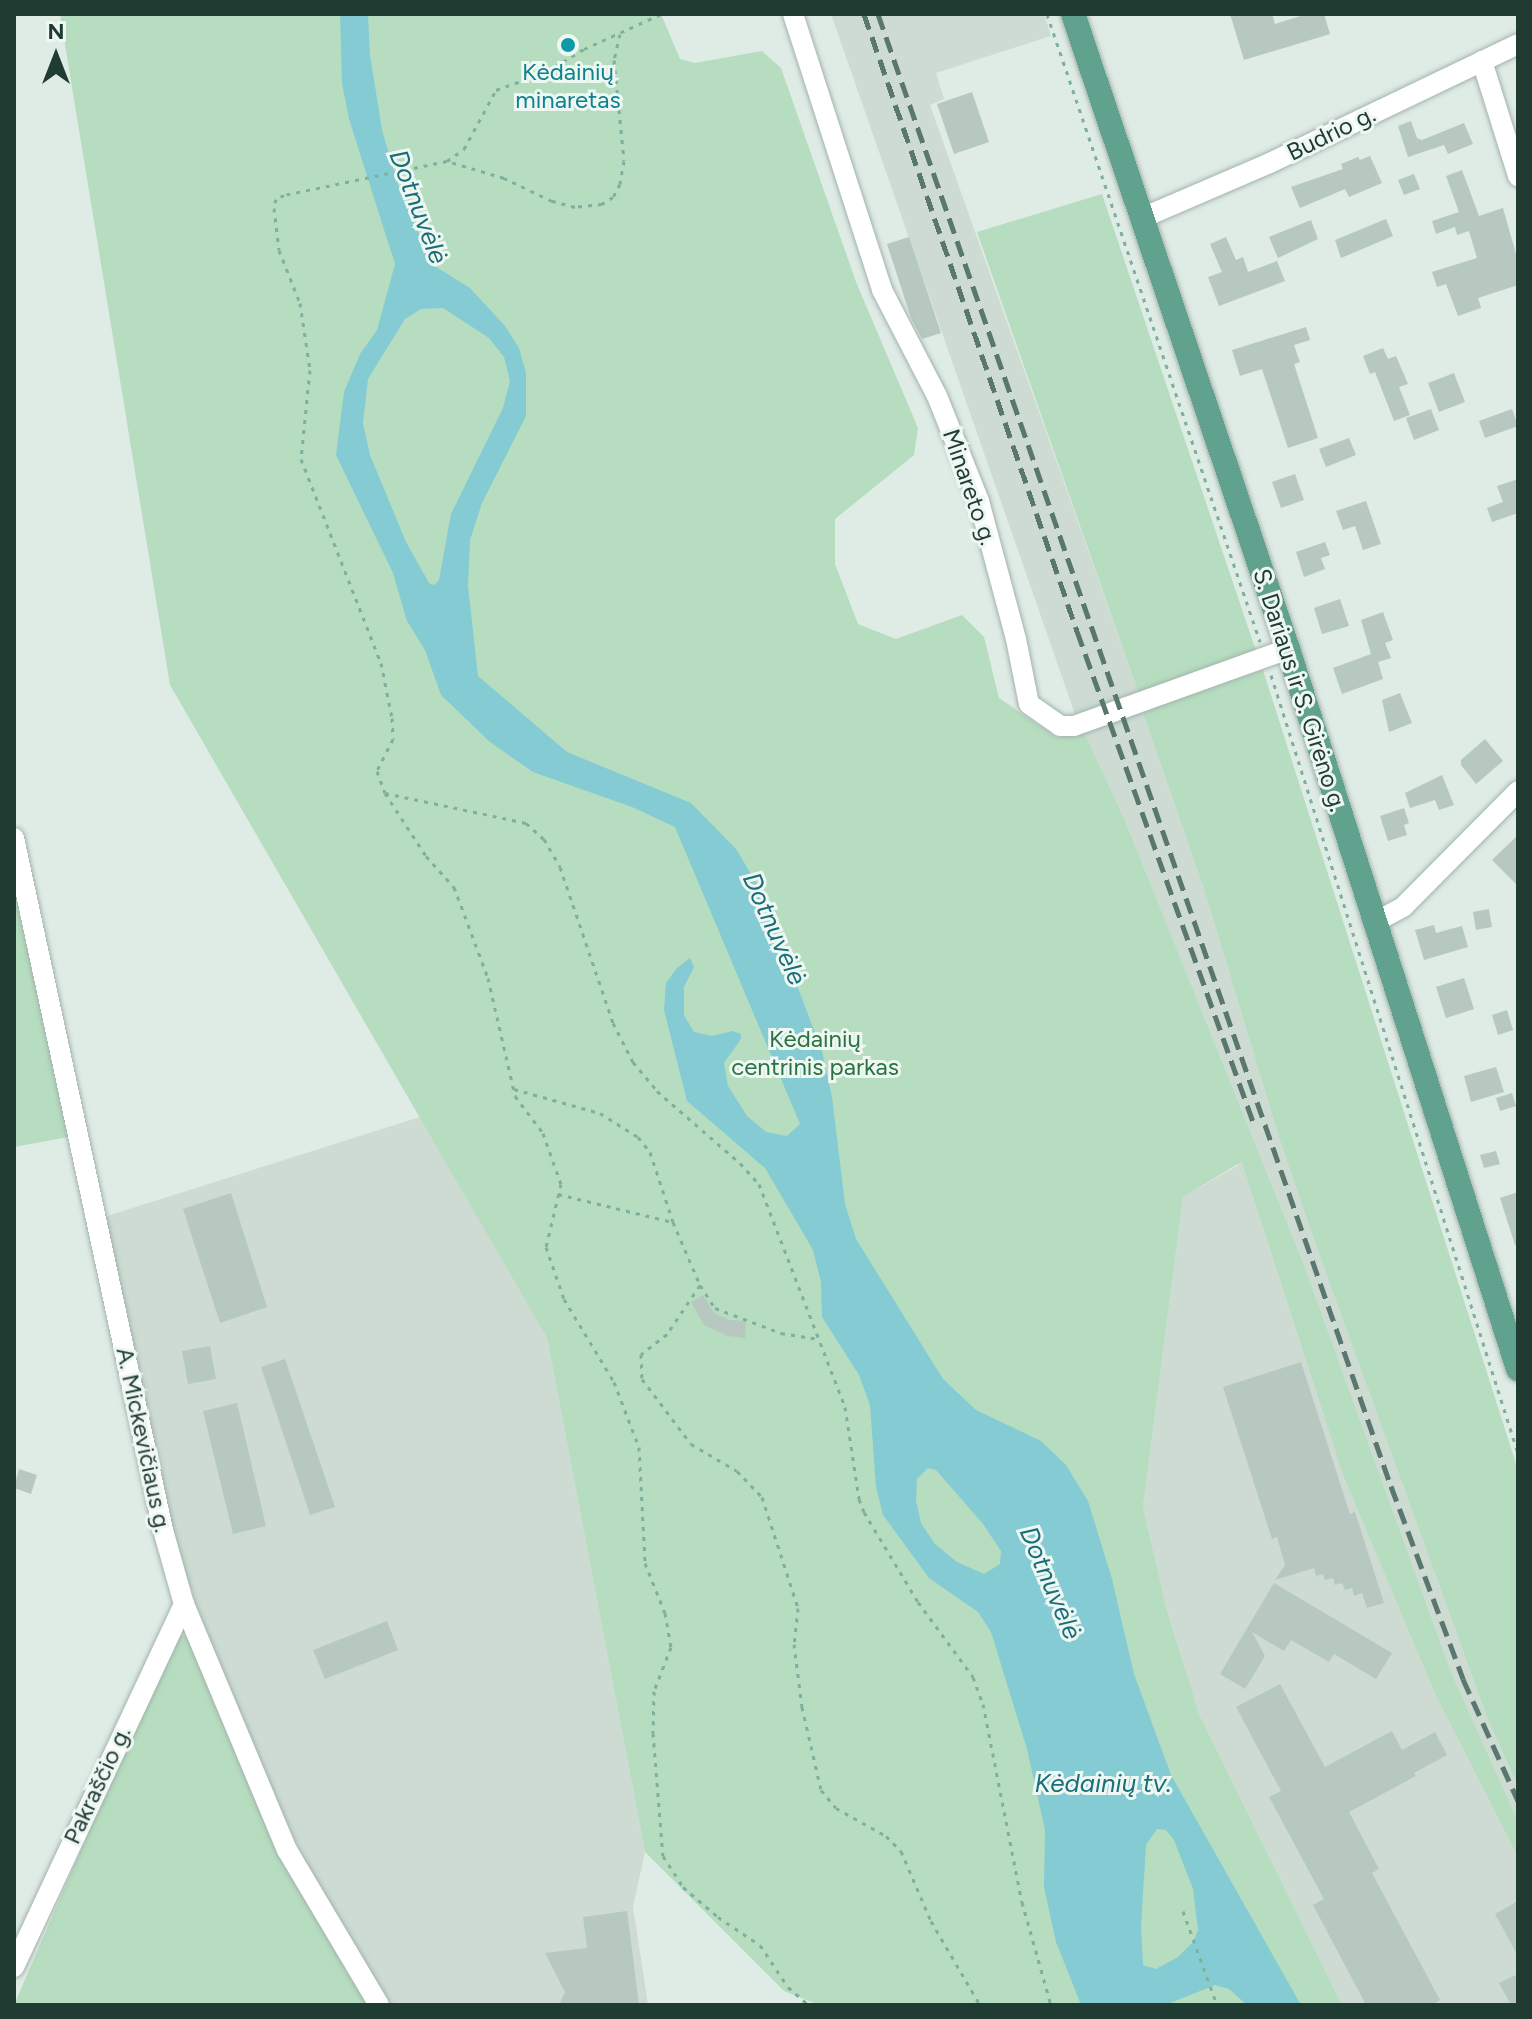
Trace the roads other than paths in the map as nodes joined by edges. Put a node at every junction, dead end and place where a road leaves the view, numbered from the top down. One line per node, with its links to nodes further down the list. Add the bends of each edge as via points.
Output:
1 (793, 14): 7 (street, Minareto g., via 882,290 937,396 979,501 1029,704 1060,726 1074,726)
2 (1073, 14): 6 (main road, S. Dariaus ir S. Girėno g.)
3 (1518, 44): 4 (street, Budrio g.)
4 (1482, 61): 5 (street); 6 (street, Budrio g.)
5 (1518, 176)
6 (1142, 218): 7 (main road, S. Dariaus ir S. Girėno g.)
7 (1277, 654): 10 (main road, S. Dariaus ir S. Girėno g.)
8 (1518, 791): 10 (street, via 1403,907)
9 (14, 838): 12 (street, A. Mickevičiaus g., via 163,1530)
10 (1375, 922): 11 (main road, S. Dariaus ir S. Girėno g.)
11 (1518, 1369)
12 (184, 1604): 13 (street, Pakraščio g.); 14 (street, A. Mickevičiaus g., via 287,1850)
13 (14, 1967)
14 (379, 2005)

